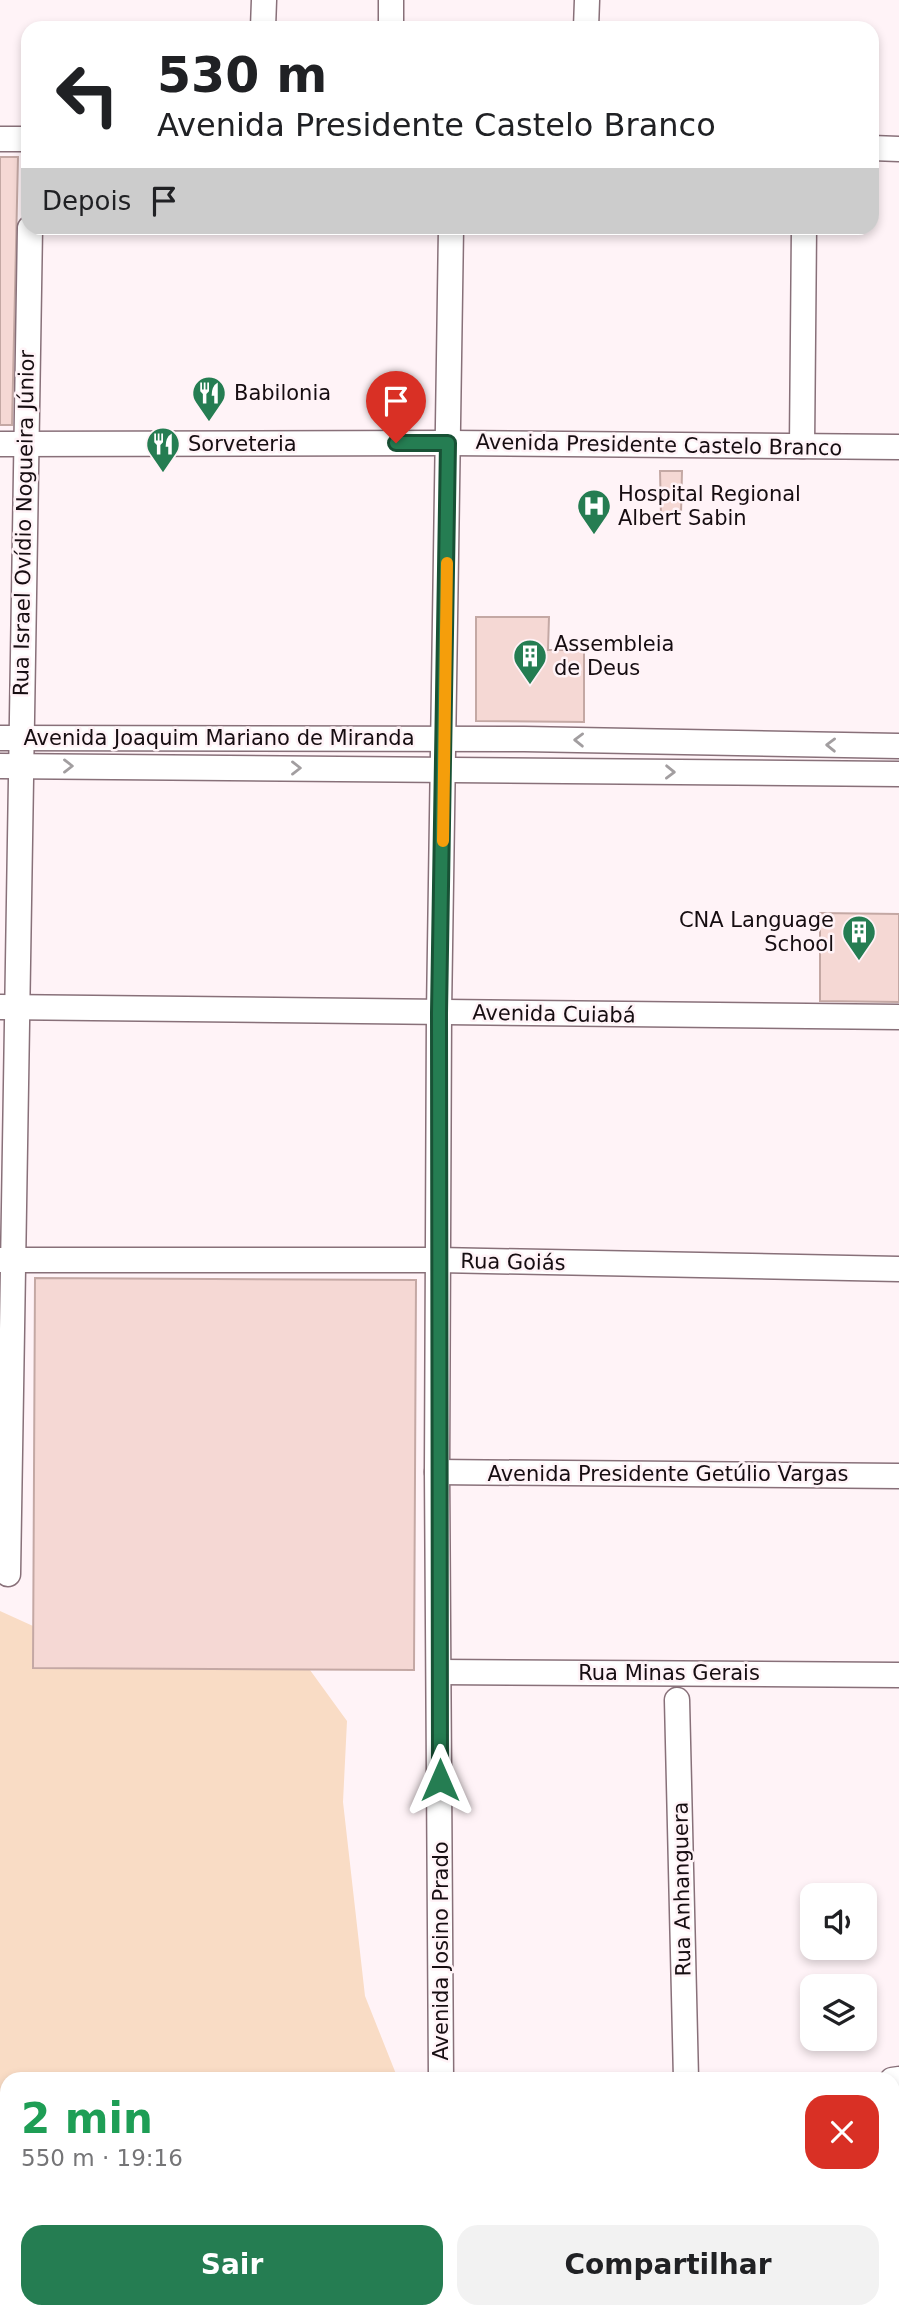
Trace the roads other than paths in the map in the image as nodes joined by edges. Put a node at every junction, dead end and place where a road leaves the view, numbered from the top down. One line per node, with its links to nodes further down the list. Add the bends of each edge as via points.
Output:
1 (264, 0): 4 (street)
2 (391, 0): 5 (street)
3 (587, 0): 6 (street)
4 (263, 21)
5 (391, 21)
6 (586, 21)
7 (0, 139): 8 (street)
8 (21, 139)
9 (879, 148): 10 (street)
10 (899, 149)
11 (30, 235): 16 (street, Rua Israel Ovídio Nogueira Júnior)
12 (451, 235): 14 (street, Avenida Josino Prado)
13 (804, 235): 17 (street)
14 (448, 443): 16 (street, Avenida Presidente Castelo Branco); 17 (street, Avenida Presidente Castelo Branco); 20 (street, Avenida Josino Prado)
15 (0, 444): 16 (street, Avenida Presidente Castelo Branco)
16 (26, 444): 19 (street, Rua Israel Ovídio Nogueira Júnior)
17 (802, 446): 18 (street, Avenida Presidente Castelo Branco)
18 (899, 447)
19 (10, 738): 20 (street, Avenida Joaquim Mariano de Miranda); 23 (street, Rua Israel Ovídio Nogueira Júnior)
20 (445, 739): 21 (street, Avenida Joaquim Mariano de Miranda, one-way to 20); 24 (street, Avenida Josino Prado)
21 (615, 741): 22 (street, Avenida Joaquim Mariano de Miranda, one-way to 21); 25 (street)
22 (899, 746)
23 (10, 766): 24 (street, Avenida Joaquim Mariano de Miranda, one-way to 24); 27 (street, Rua Israel Ovídio Nogueira Júnior)
24 (444, 769): 25 (street, Avenida Joaquim Mariano de Miranda); 28 (street, Avenida Josino Prado)
25 (616, 771): 26 (street, Avenida Joaquim Mariano de Miranda, one-way to 26)
26 (899, 774)
27 (8, 1007): 28 (street, Avenida Cuiabá); 30 (street, Rua Israel Ovídio Nogueira Júnior)
28 (439, 1013): 29 (street, Avenida Cuiabá); 31 (street, Avenida Josino Prado)
29 (899, 1017)
30 (6, 1260): 31 (street, Rua Goiás); 35 (street, Rua Israel Ovídio Nogueira Júnior)
31 (439, 1260): 32 (street, Rua Goiás); 33 (street, Avenida Josino Prado)
32 (899, 1269)
33 (437, 1472): 34 (street, Avenida Presidente Getúlio Vargas); 36 (street, Avenida Josino Prado)
34 (899, 1476)
35 (8, 1574)
36 (439, 1672): 37 (street, Rua Minas Gerais); 39 (street, Avenida Josino Prado)
37 (899, 1675)
38 (677, 1700): 40 (street, Rua Anhanguera)
39 (441, 2072)
40 (686, 2072)

